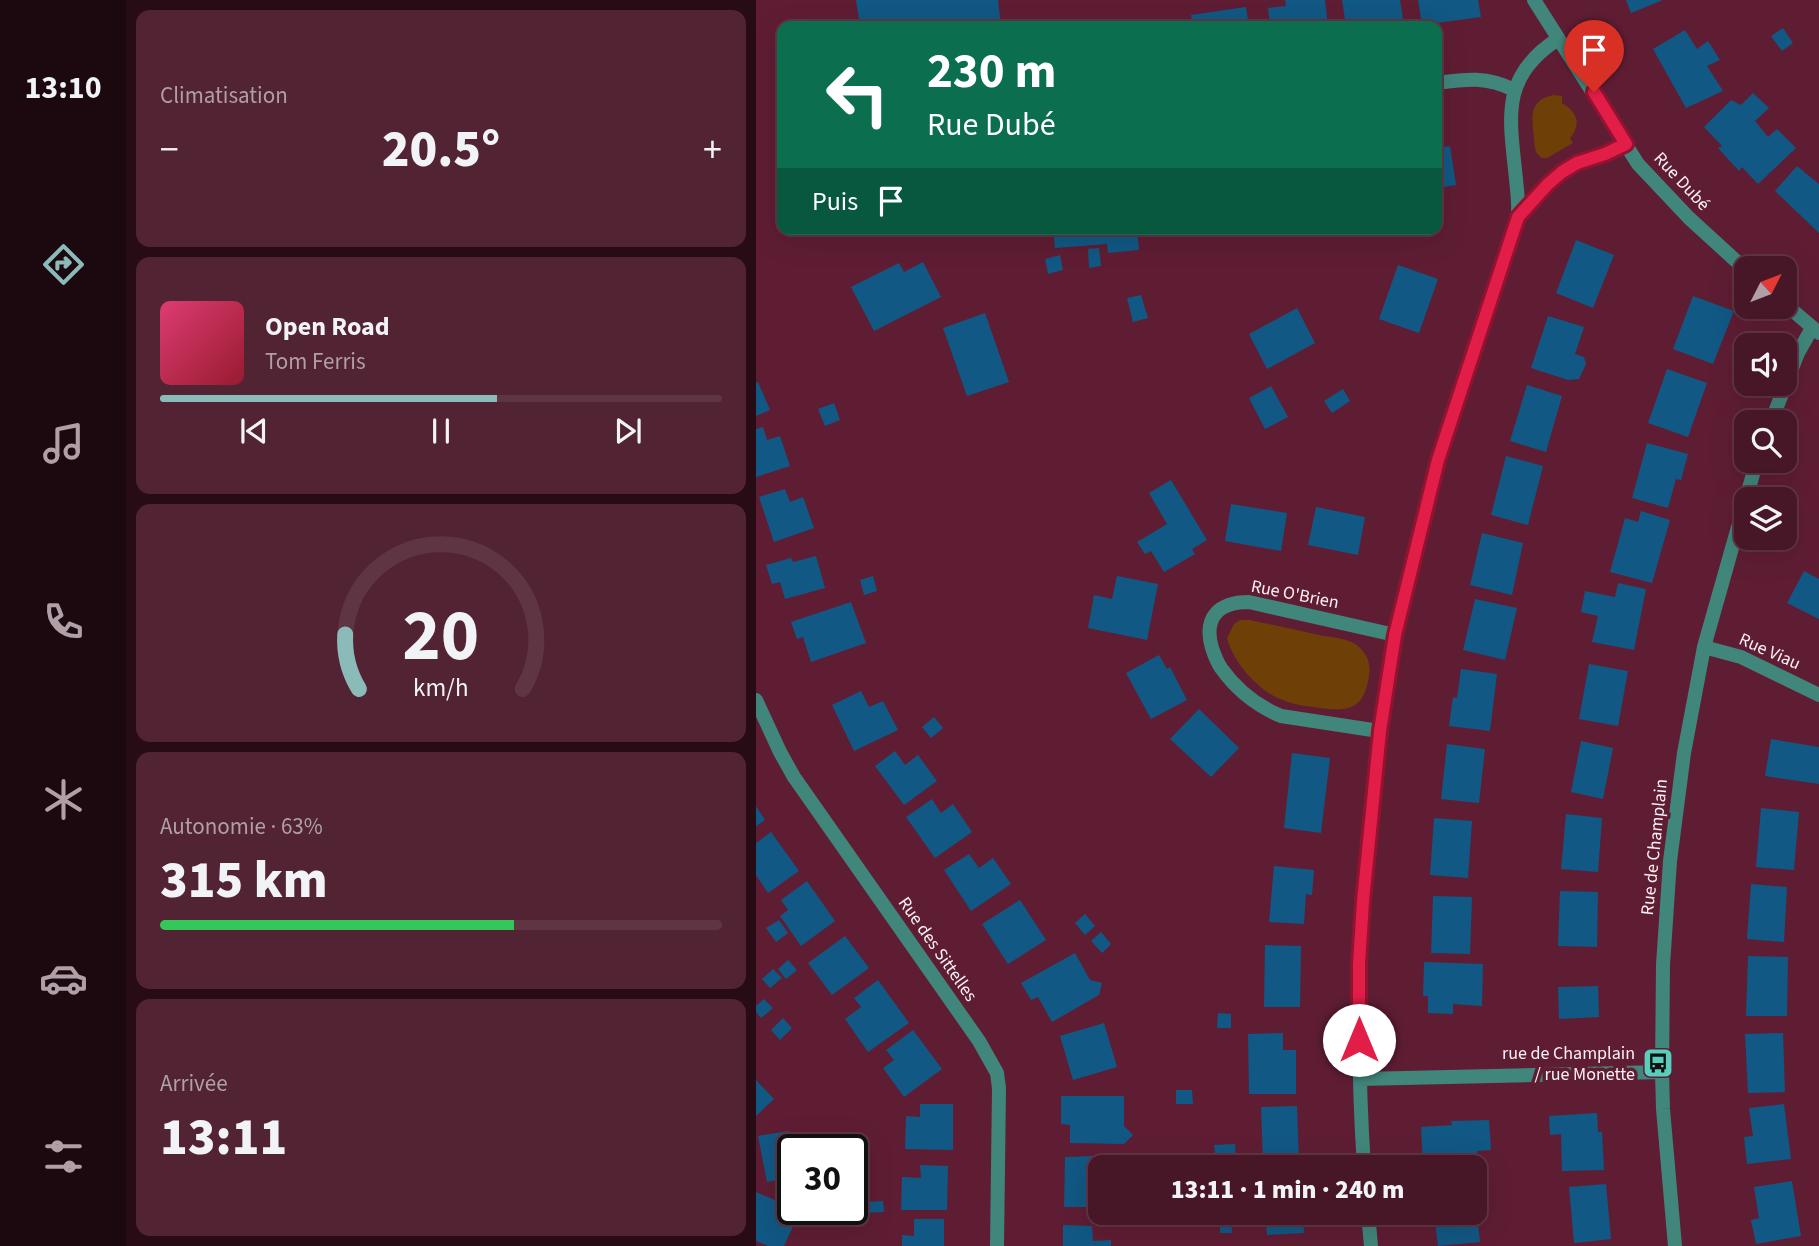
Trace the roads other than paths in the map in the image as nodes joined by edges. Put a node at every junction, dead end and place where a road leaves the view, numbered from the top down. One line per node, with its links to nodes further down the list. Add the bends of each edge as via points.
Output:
1 (1534, 0): 2 (street, Rue Dubé)
2 (1558, 39): 4 (street, via 1527,66); 5 (street, Rue Dubé)
3 (1442, 82): 4 (street, via 1490,80)
4 (1514, 90): 6 (street, via 1510,121)
5 (1626, 144): 6 (street, via 1562,172); 7 (street, Rue Dubé, via 1665,193)
6 (1518, 217): 12 (street, via 1438,460)
7 (1734, 259)
8 (1797, 314): 9 (street)
9 (1816, 330): 10 (street, via 1798,353)
10 (1776, 410)
11 (1753, 473): 13 (street, Rue de Champlain)
12 (1395, 635): 16 (street); 16 (street, Rue O'Brien, via 1248,602 1218,611 1209,628 1220,666 1268,710 1281,716)
13 (1704, 647): 14 (street, Rue Viau, via 1741,657); 17 (street, Rue de Champlain, via 1670,861)
14 (1819, 695)
15 (756, 700): 21 (street, Rue des Sittelles, via 794,777 997,1073)
16 (1380, 731): 18 (street, via 1359,964)
17 (1662, 1072): 18 (street); 23 (street, Rue de Champlain)
18 (1360, 1079): 19 (street)
19 (1363, 1155)
20 (1369, 1225): 22 (street)
21 (997, 1246)
22 (1371, 1246)
23 (1675, 1246)

